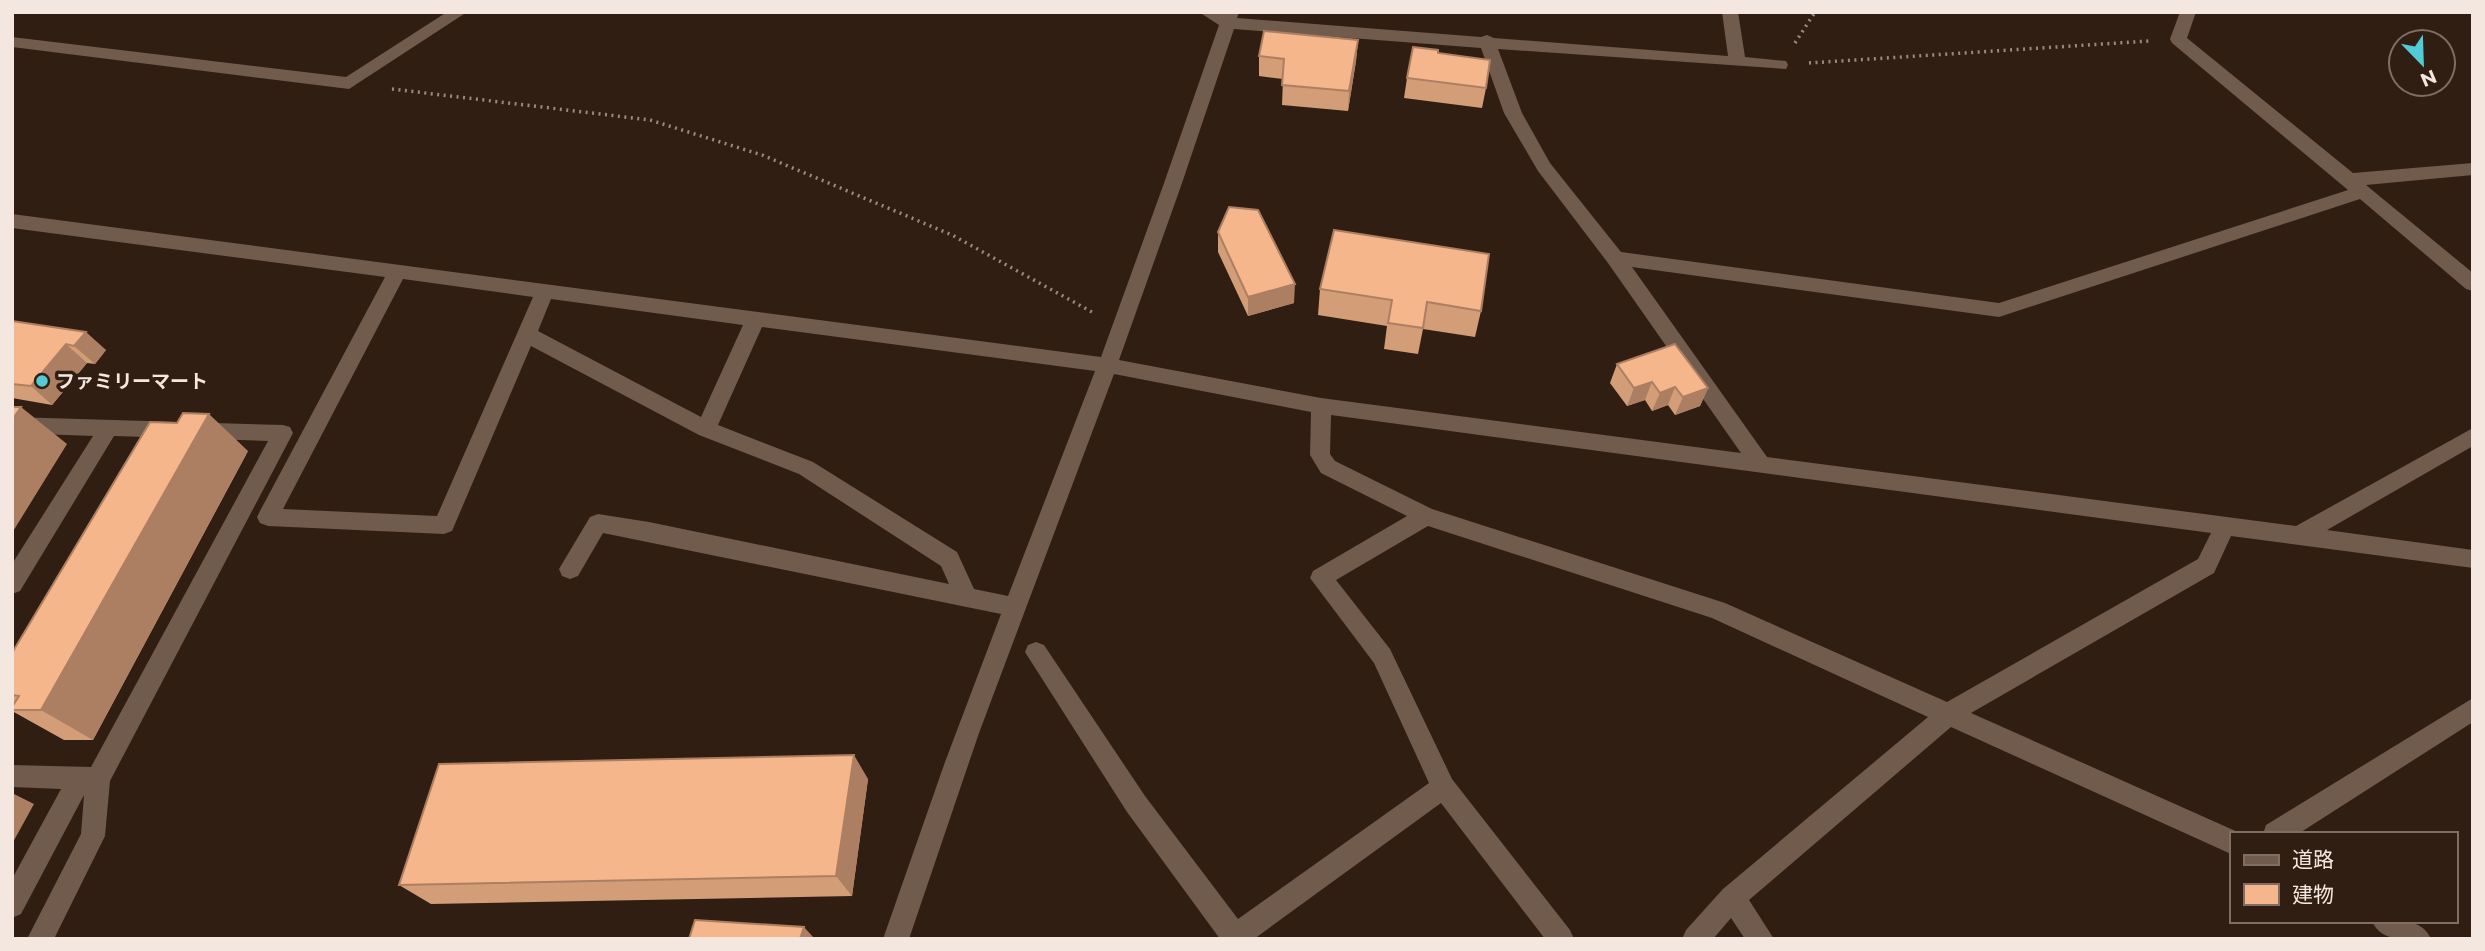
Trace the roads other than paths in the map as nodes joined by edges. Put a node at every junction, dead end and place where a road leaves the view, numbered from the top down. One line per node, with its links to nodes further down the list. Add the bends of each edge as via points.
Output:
1 (459, 12): 7 (street, via 349,83)
2 (1207, 12): 5 (street)
3 (1730, 12): 8 (street)
4 (2189, 12): 11 (street, via 2178,39)
5 (1230, 17): 6 (street); 19 (street)
6 (1487, 40): 8 (street); 13 (street, via 1513,113 1544,167)
7 (12, 43)
8 (1737, 62): 9 (street)
9 (1780, 65)
10 (2473, 169): 11 (street)
11 (2355, 186): 13 (street, via 2000,310); 15 (street)
12 (12, 221): 14 (street)
13 (1615, 258): 25 (street)
14 (397, 272): 16 (street); 18 (street, via 268,517 444,525)
15 (2473, 284)
16 (545, 292): 17 (street); 18 (street)
17 (757, 318): 19 (street); 23 (street)
18 (526, 334): 23 (street)
19 (1106, 365): 20 (street); 33 (street)
20 (1321, 406): 25 (street); 26 (street, via 1320,456 1328,467)
21 (12, 425): 22 (street)
22 (109, 427): 31 (street); 38 (street, via 283,433)
23 (706, 429): 32 (street, via 806,468 949,559)
24 (2473, 436): 28 (street)
25 (1759, 462): 27 (street)
26 (1426, 516): 36 (street, via 1717,610); 39 (street, via 1321,579 1382,656)
27 (2226, 525): 28 (street); 36 (street, via 2206,566)
28 (2300, 535): 29 (street)
29 (2473, 559)
30 (570, 569): 32 (street, via 598,523)
31 (12, 584)
32 (966, 596): 33 (street)
33 (1017, 608): 47 (street, via 978,704)
34 (1036, 652): 45 (street, via 1136,804)
35 (2473, 709): 40 (street)
36 (1950, 713): 41 (street); 42 (street)
37 (12, 776): 38 (street)
38 (89, 779): 43 (street); 46 (street, via 93,836)
39 (1443, 787): 45 (street); 48 (street)
40 (2278, 832)
41 (2230, 842)
42 (1732, 898): 49 (street); 50 (street)
43 (12, 905)
44 (2389, 923): 51 (street)
45 (1236, 938)
46 (40, 939)
47 (896, 939)
48 (1561, 939)
49 (1695, 939)
50 (1762, 939)
51 (2418, 939)

